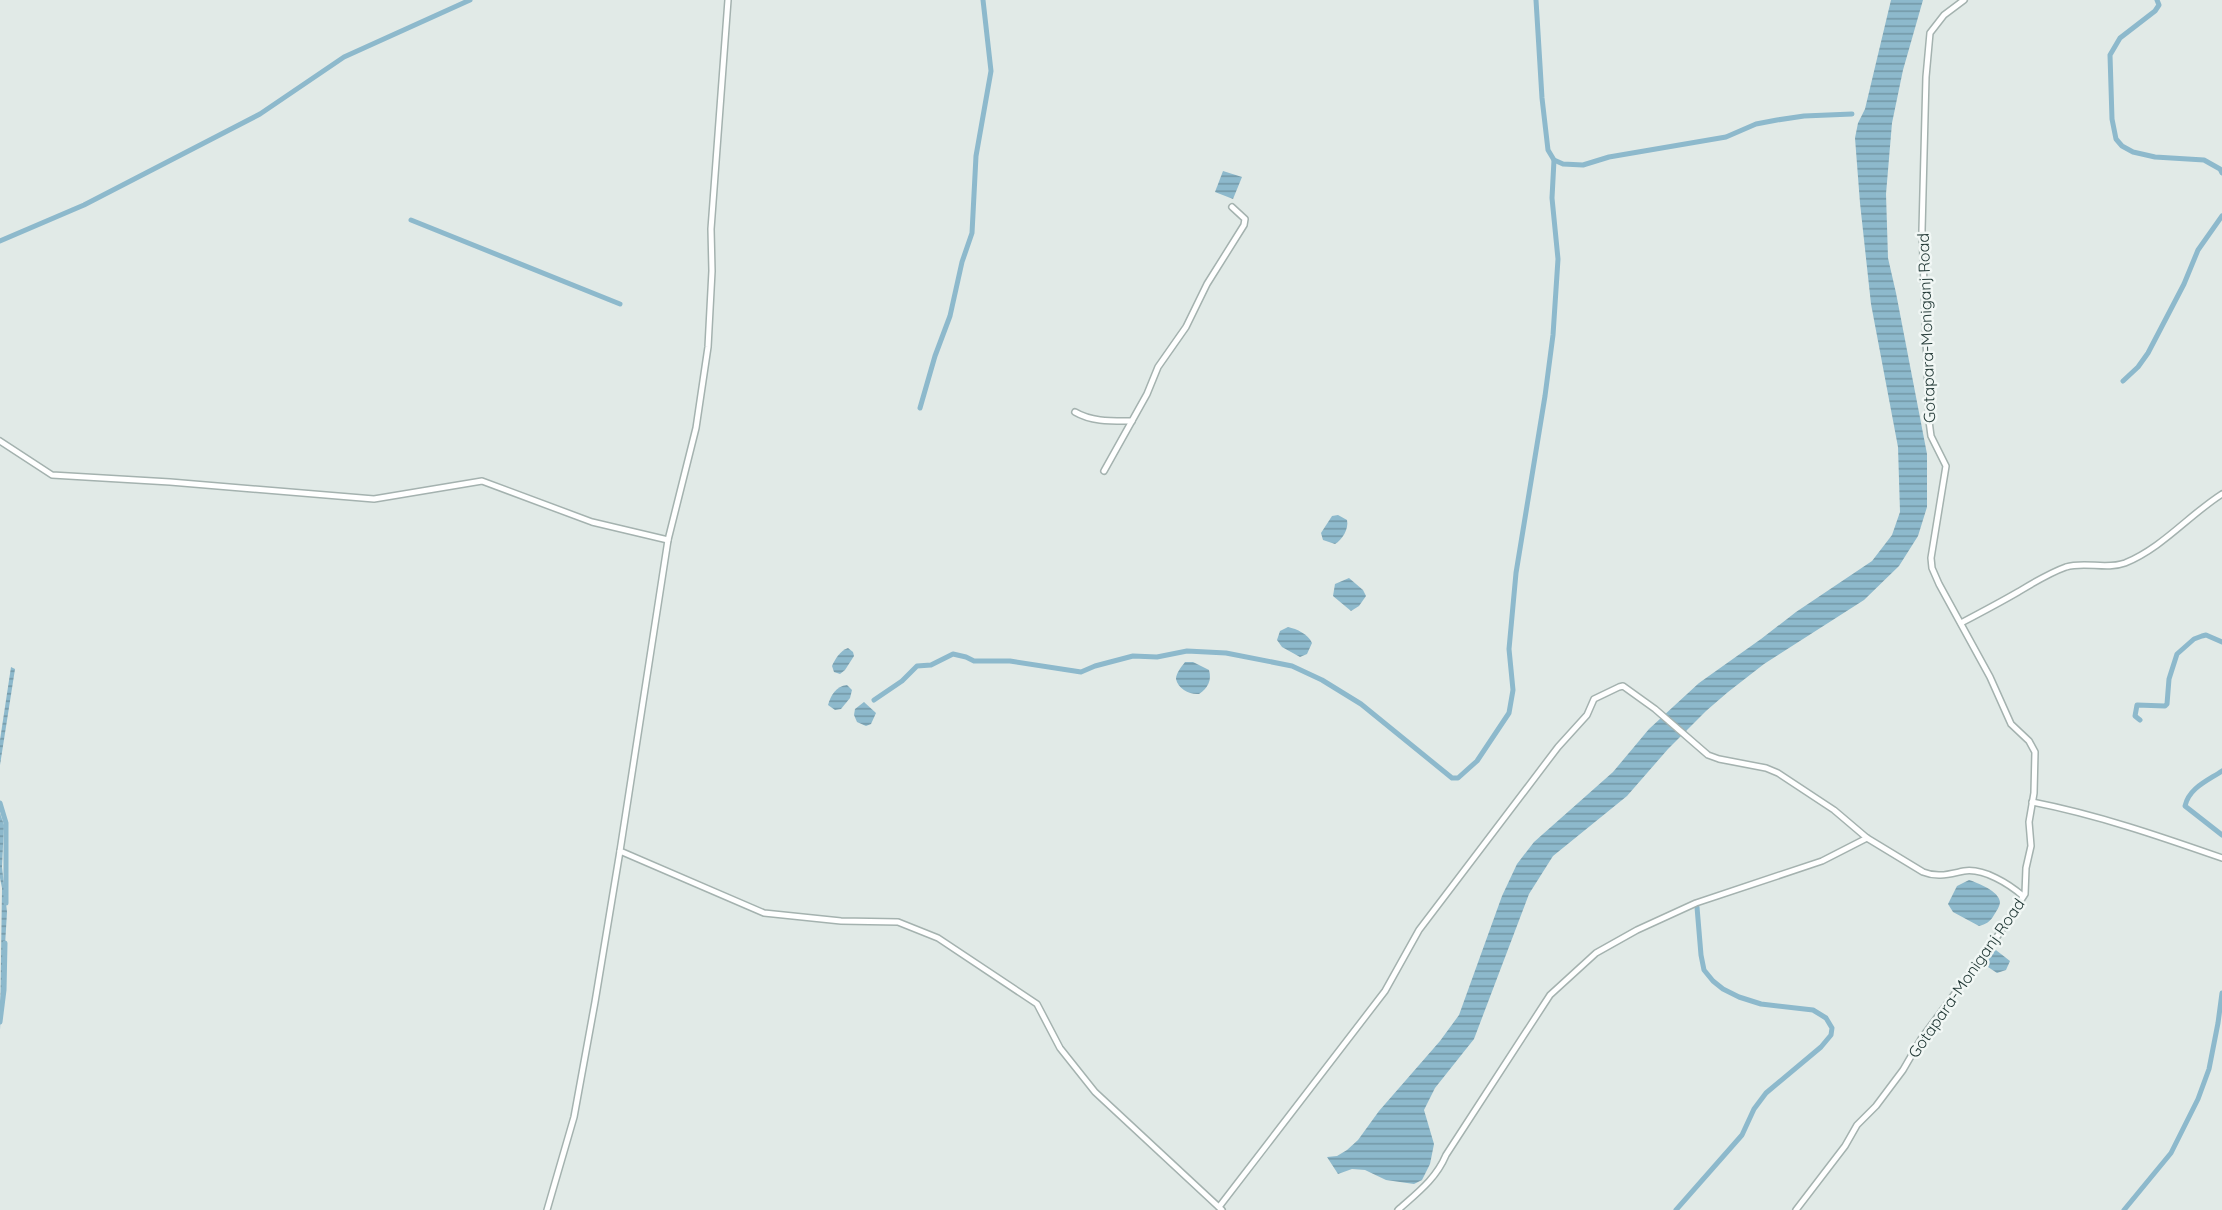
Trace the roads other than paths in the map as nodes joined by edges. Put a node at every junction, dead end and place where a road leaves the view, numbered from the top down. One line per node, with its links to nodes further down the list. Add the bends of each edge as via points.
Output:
1 (728, 0): 9 (street, via 711,229 708,347 696,428)
2 (1964, 0): 10 (street, Gotapara-Moniganj Road, via 1944,15 1930,33 1922,230 1929,421 1931,436 1946,466 1931,558 1939,584)
3 (1232, 207): 5 (street, via 1242,214 1244,225 1158,368)
4 (1075, 412): 5 (street, via 1100,420)
5 (1132, 421): 7 (street)
6 (0, 441): 9 (street, via 52,475 374,499 482,481 592,522)
7 (1104, 471)
8 (2222, 494): 10 (street, via 2162,541 2125,563 2068,566)
9 (668, 540): 13 (street)
10 (1961, 623): 11 (street, Gotapara-Moniganj Road, via 2011,724 2029,741 2034,752)
11 (2032, 802): 14 (street, via 2140,829); 15 (street, Gotapara-Moniganj Road)
12 (1867, 838): 15 (street, via 1933,876 1976,871); 16 (street, via 1834,810 1778,773 1719,759 1699,749 1623,686 1594,699 1587,715 1558,747 1419,930 1385,991); 18 (street, via 1822,861 1696,903 1596,953 1550,995 1452,1145 1440,1170)
13 (620, 851): 16 (street, via 764,913 898,922 938,938 1037,1004 1060,1048 1095,1092); 17 (street, via 574,1117)
14 (2222, 858)
15 (2024, 896): 19 (street, Gotapara-Moniganj Road, via 1903,1070 1857,1125)
16 (1220, 1209)
17 (547, 1210)
18 (1398, 1210)
19 (1796, 1210)

